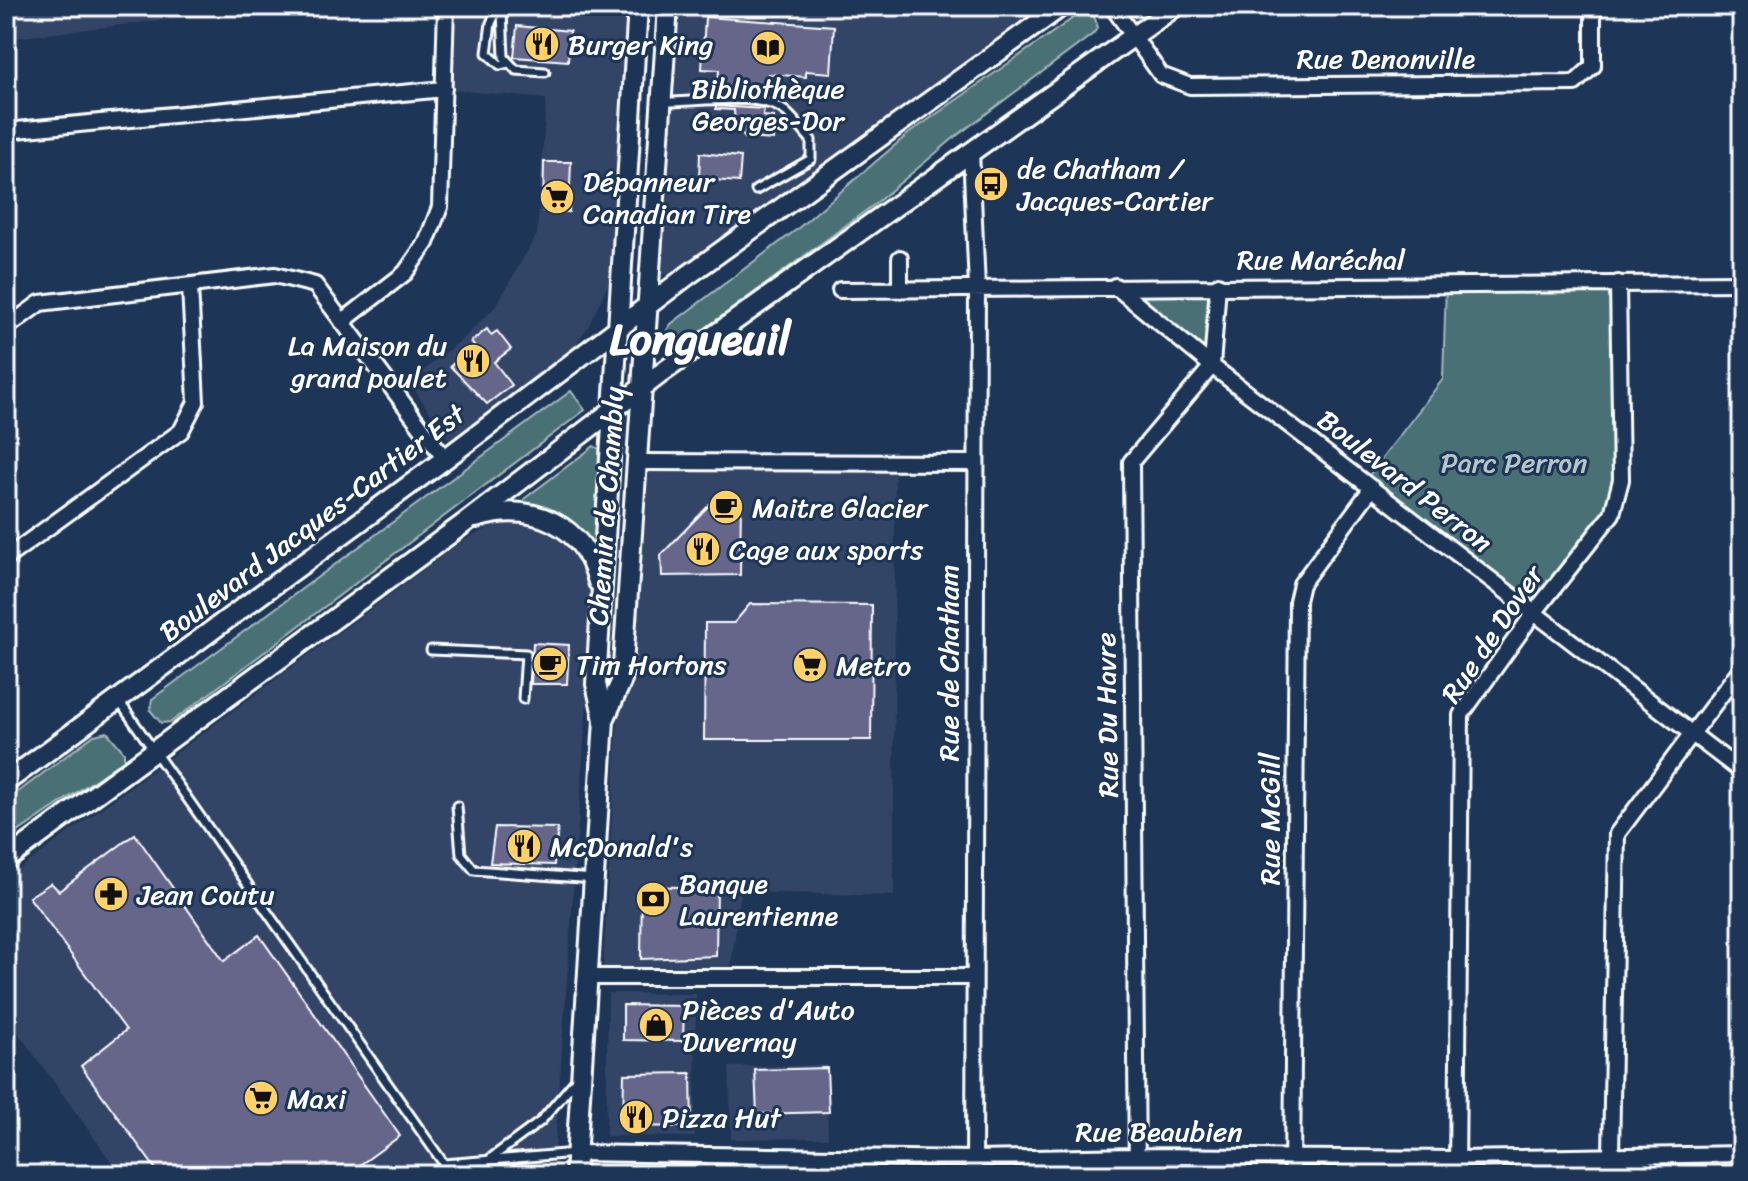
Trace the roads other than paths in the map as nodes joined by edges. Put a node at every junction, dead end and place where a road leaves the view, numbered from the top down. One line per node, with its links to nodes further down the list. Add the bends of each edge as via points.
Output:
1 (446, 6): 13 (street)
2 (638, 6): 32 (main road, Chemin de Chambly)
3 (668, 6): 14 (main road, Chemin de Chambly)
4 (1062, 6): 20 (main road, Boulevard Jacques-Cartier Est)
5 (1112, 6): 10 (street, Rue Denonville)
6 (1176, 6): 10 (main road)
7 (1593, 6): 10 (street, Rue Denonville, via 1593,66 1575,83 1190,86 1161,75)
8 (525, 7): 9 (lane)
9 (502, 11): 11 (lane); 11 (lane, via 491,23 487,53 500,65)
10 (1134, 36): 16 (main road)
11 (508, 63): 12 (lane, via 516,70)
12 (545, 72)
13 (444, 89): 15 (street); 30 (street, via 440,207 426,243 405,273)
14 (662, 102): 17 (lane, via 765,102 785,110 811,140 811,159); 19 (main road, Chemin de Chambly)
15 (6, 131)
16 (971, 151): 26 (street, Rue de Chatham); 34 (main road)
17 (756, 190)
18 (900, 258): 28 (street)
19 (651, 263): 20 (main road, via 664,275); 29 (main road, Chemin de Chambly)
20 (687, 276): 29 (main road, Boulevard Jacques-Cartier Est)
21 (1618, 283): 22 (street, Rue Maréchal); 23 (street, Rue Maréchal); 43 (street, Rue de Dover, via 1621,480 1612,514)
22 (1742, 283)
23 (1218, 285): 24 (street, Rue Maréchal); 33 (street)
24 (1115, 286): 26 (street, Rue Maréchal); 33 (street, Boulevard Perron)
25 (190, 287): 30 (street, via 275,275 315,285); 31 (street, via 40,303); 41 (street, via 196,402 181,431)
26 (977, 288): 28 (street, Rue Maréchal); 38 (street, Rue de Chatham)
27 (840, 290): 28 (street, Rue Maréchal)
28 (900, 290)
29 (648, 306): 32 (main road, Boulevard Jacques-Cartier Est); 34 (main road, Chemin de Chambly)
30 (342, 322): 36 (street)
31 (6, 328)
32 (618, 328): 35 (main road, Chemin de Chambly); 36 (main road, Boulevard Jacques-Cartier Est)
33 (1212, 366): 39 (street, Boulevard Perron); 62 (street, Rue Du Havre, via 1131,462)
34 (643, 386): 35 (main road); 37 (main road, Chemin de Chambly)
35 (612, 411): 40 (main road); 42 (main road, Chemin de Chambly)
36 (445, 459): 47 (main road, Boulevard Jacques-Cartier Est)
37 (638, 462): 38 (street); 48 (main road, Chemin de Chambly, via 622,680)
38 (975, 463): 57 (street, Rue de Chatham)
39 (1372, 488): 43 (street, Boulevard Perron); 63 (street, Rue McGill, via 1301,584 1297,601)
40 (466, 522): 42 (main road, via 529,512 557,522 578,539 592,561); 50 (main road)
41 (6, 558)
42 (601, 598): 48 (main road, Chemin de Chambly, via 596,684)
43 (1534, 613): 49 (street, Boulevard Perron); 64 (street, Rue de Dover, via 1461,715)
44 (431, 650): 46 (lane, via 526,654)
45 (1742, 667): 49 (street)
46 (523, 699)
47 (119, 701): 50 (lane); 52 (main road, Boulevard Jacques-Cartier Est)
48 (604, 720): 55 (main road, Chemin de Chambly)
49 (1692, 734): 51 (street, Boulevard Perron); 61 (street, via 1617,834)
50 (154, 752): 54 (main road); 65 (lane, via 444,1164)
51 (1742, 772)
52 (6, 782)
53 (457, 806): 55 (lane, via 461,854 474,870)
54 (6, 860)
55 (594, 879): 56 (main road, Chemin de Chambly)
56 (588, 977): 57 (street); 58 (main road, Chemin de Chambly)
57 (973, 977): 66 (street, Rue de Chatham)
58 (582, 1073): 59 (main road, Chemin de Chambly); 65 (lane, via 541,1121)
59 (577, 1153): 65 (lane); 66 (street, Rue Beaubien); 67 (main road, Chemin de Chambly)
60 (1742, 1154): 61 (street, Rue Beaubien)
61 (1611, 1155): 64 (street, Rue Beaubien)
62 (1137, 1156): 63 (street, Rue Beaubien); 66 (street, Rue Beaubien); 68 (street, Rue Du Havre)
63 (1292, 1157): 64 (street, Rue Beaubien); 69 (street, Rue McGill)
64 (1457, 1159): 70 (street, Rue de Dover)
65 (487, 1160)
66 (974, 1167)
67 (575, 1175)
68 (1137, 1175)
69 (1292, 1175)
70 (1457, 1175)

